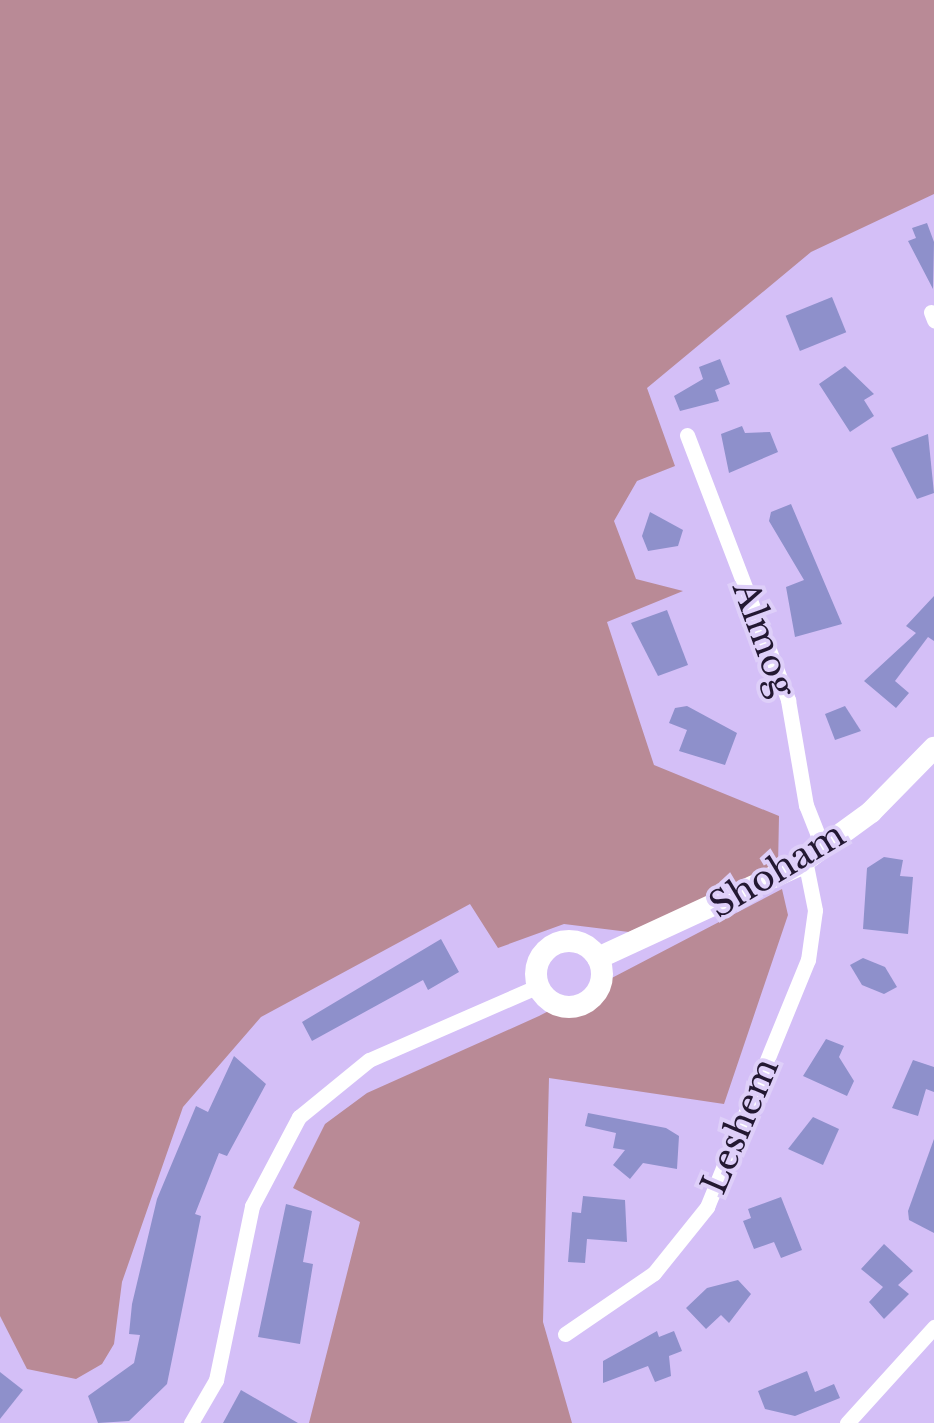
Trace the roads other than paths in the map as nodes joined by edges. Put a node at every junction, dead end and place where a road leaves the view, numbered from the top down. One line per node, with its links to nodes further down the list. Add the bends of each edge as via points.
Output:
1 (687, 435): 3 (street, Almog, via 788,700)
2 (934, 748): 3 (street, Shoham)
3 (814, 854): 4 (street, Shoham, via 719,908); 7 (street, Leshem, via 808,960 707,1207 654,1274)
4 (598, 958): 5 (street, via 575,941 554,943 538,959); 5 (street, via 601,983 578,1006 556,1005)
5 (538, 986): 8 (street, via 356,1067 299,1117 252,1206 216,1380)
6 (934, 1327): 9 (street)
7 (564, 1334)
8 (191, 1423)
9 (847, 1423)

